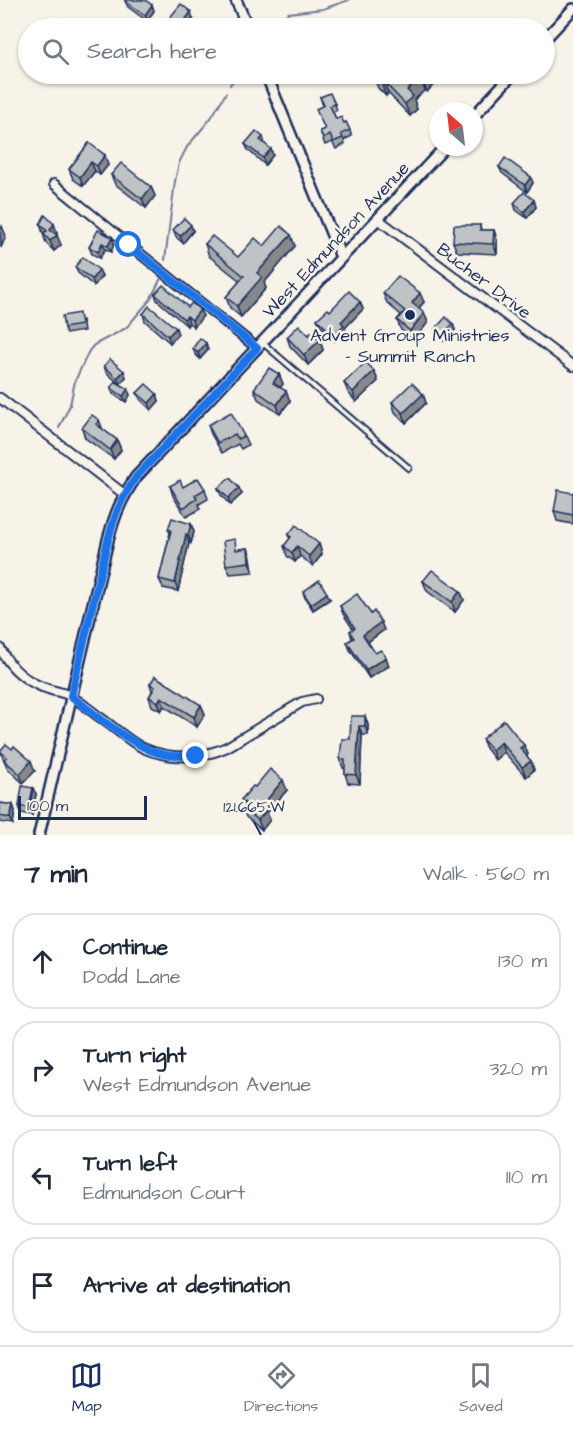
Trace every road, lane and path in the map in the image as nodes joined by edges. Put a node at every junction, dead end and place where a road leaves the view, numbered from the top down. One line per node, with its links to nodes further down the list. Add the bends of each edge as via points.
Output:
1 (236, 0): 3 (street)
2 (573, 9): 4 (street)
3 (244, 18)
4 (555, 28)
5 (270, 84): 11 (street)
6 (504, 84): 7 (street)
7 (483, 106)
8 (437, 156): 10 (street, West Edmundson Avenue)
9 (54, 184): 12 (street)
10 (378, 219): 11 (street, West Edmundson Avenue); 13 (street, Bucher Drive)
11 (341, 257): 12 (street, West Edmundson Avenue)
12 (260, 345): 15 (lane); 16 (street, West Edmundson Avenue)
13 (573, 366)
14 (0, 398): 16 (street)
15 (409, 468)
16 (124, 494): 18 (street, West Edmundson Avenue, via 114,516)
17 (0, 648): 18 (street, via 19,674 32,684)
18 (71, 696): 19 (street, via 142,747 174,756 216,752 302,702); 20 (street, West Edmundson Avenue)
19 (316, 699)
20 (39, 835)

